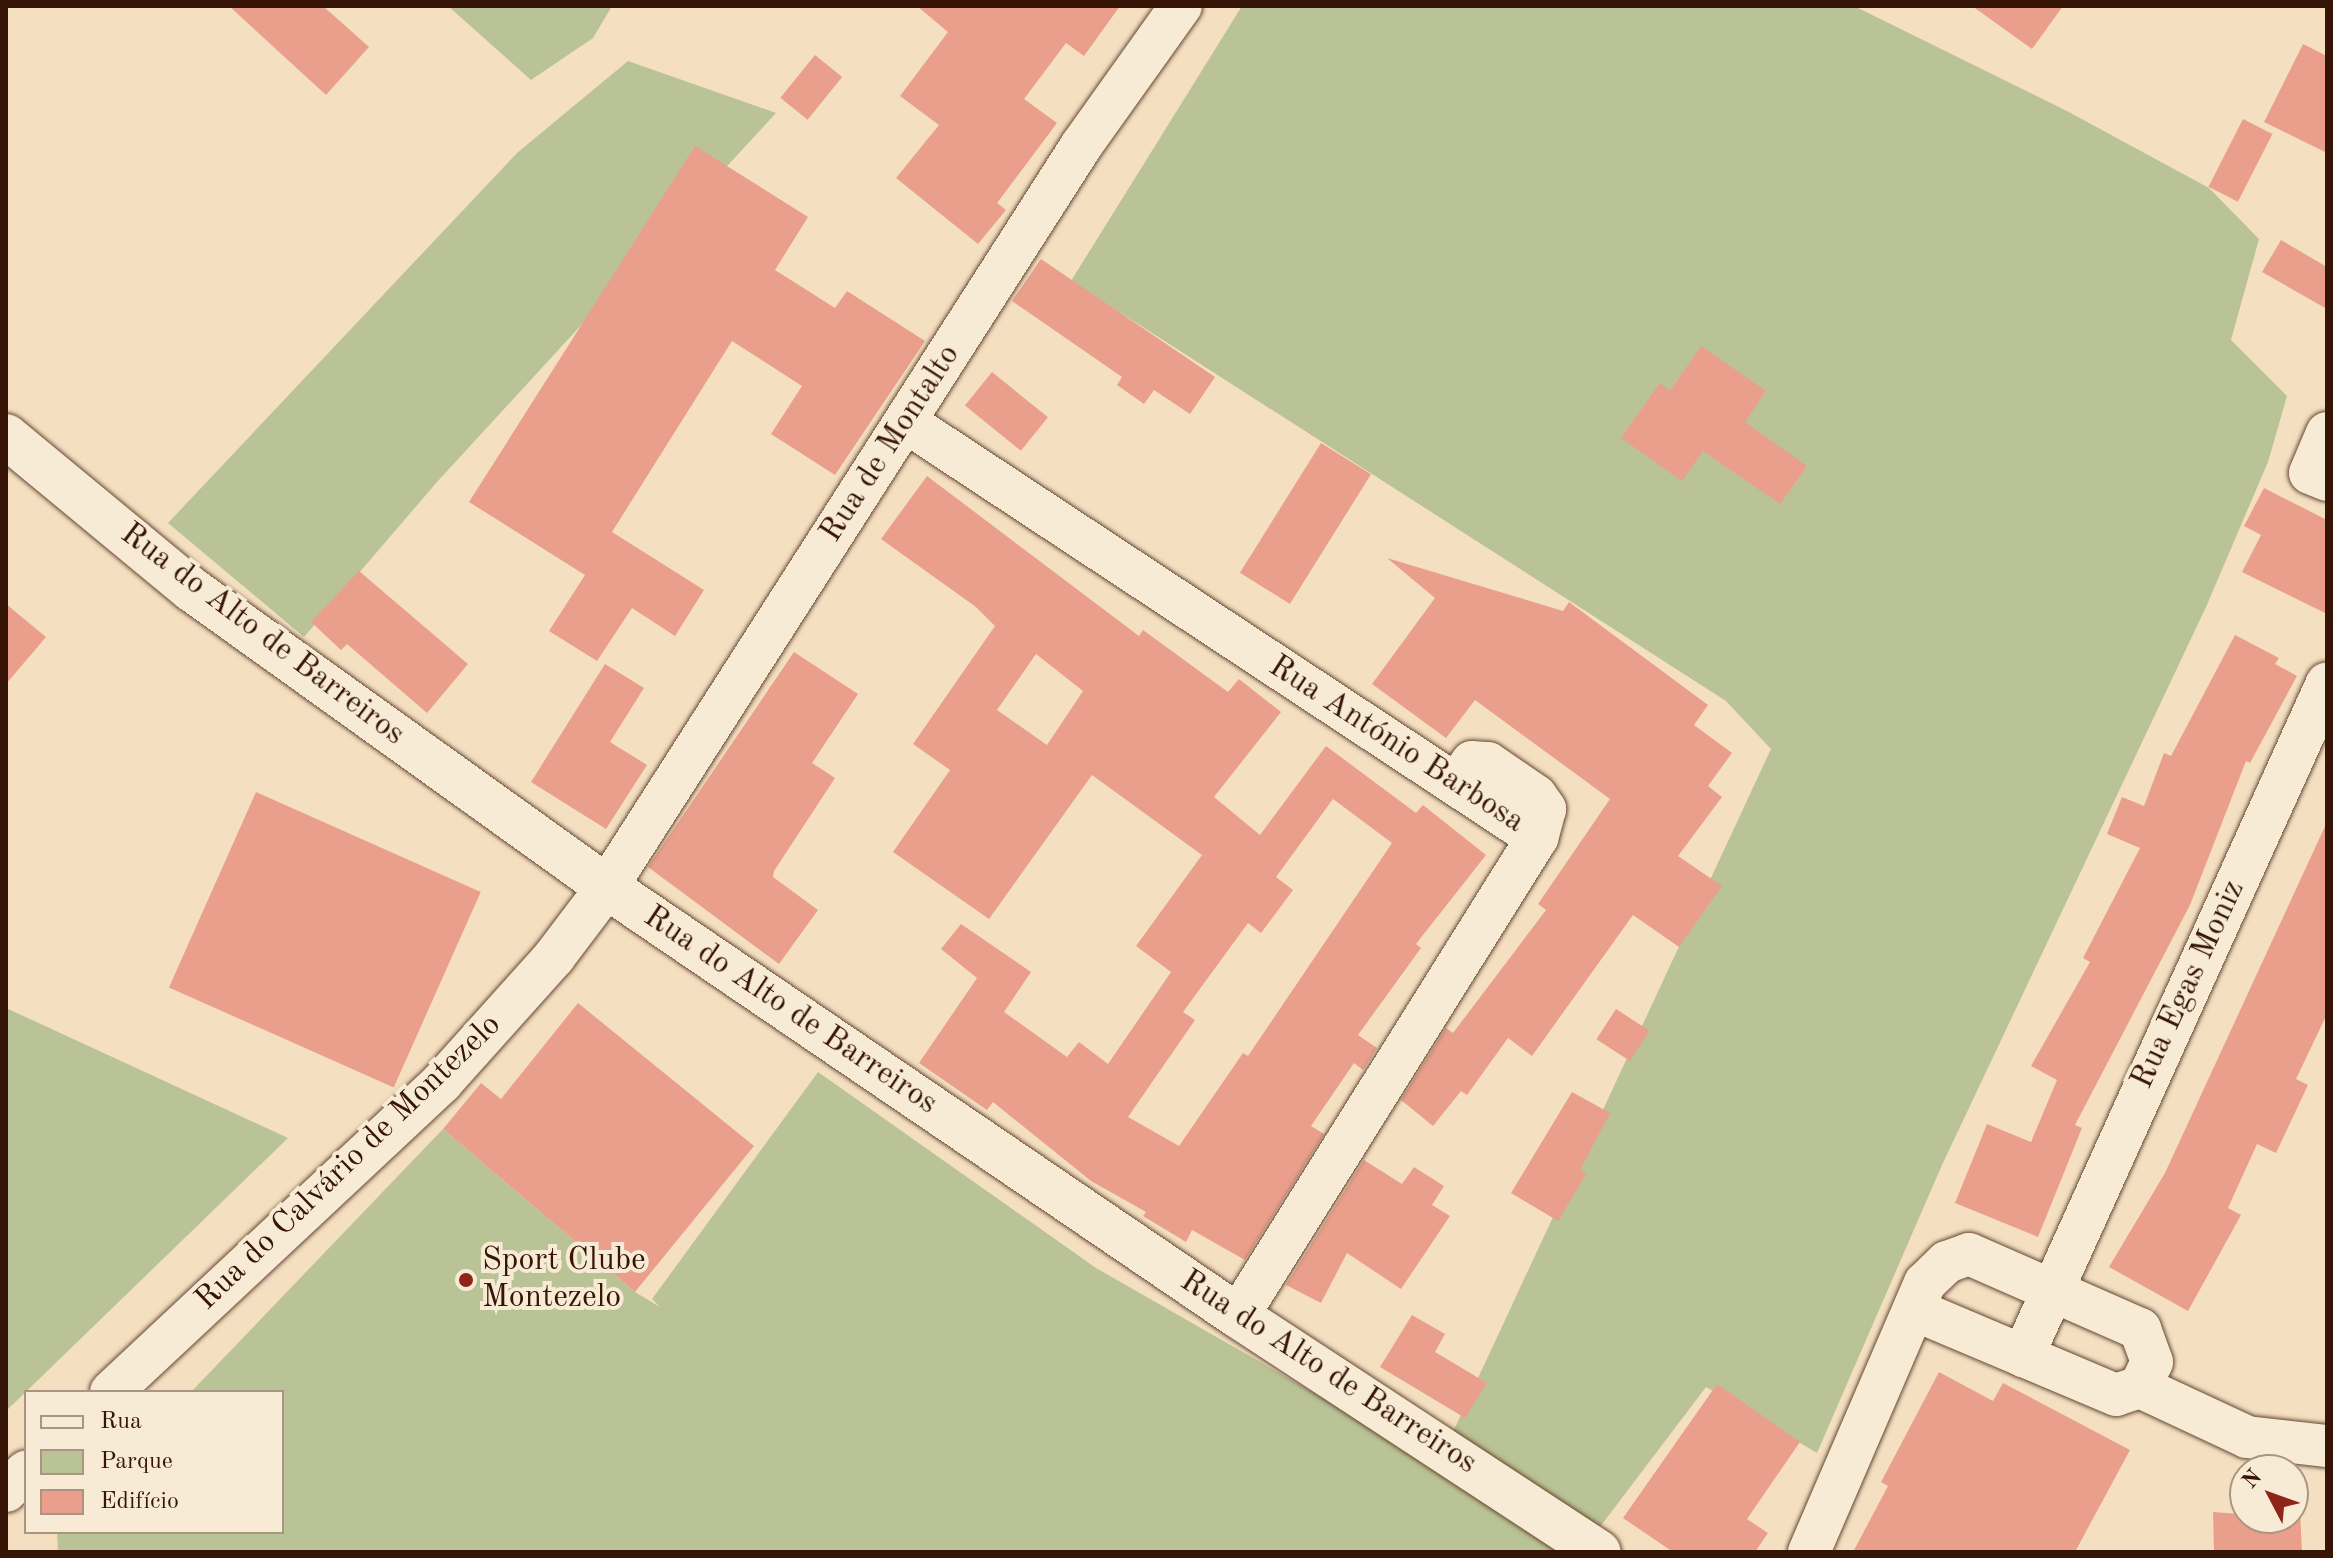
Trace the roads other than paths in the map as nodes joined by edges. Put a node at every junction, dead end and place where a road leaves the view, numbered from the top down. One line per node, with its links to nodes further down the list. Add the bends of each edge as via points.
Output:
1 (1181, 6): 2 (street, Rua de Montalto, via 1081,146)
2 (906, 422): 7 (street, Rua de Montalto); 10 (street, Rua António Barbosa, via 1537,838)
3 (2327, 433): 5 (street, via 2310,473)
4 (6, 436): 7 (street, Rua do Alto de Barreiros, via 191,589)
5 (2327, 480)
6 (2327, 683): 8 (street, Rua Egas Moniz)
7 (607, 887): 10 (street, Rua do Alto de Barreiros); 13 (street, Rua do Calvário de Montezelo, via 554,957 442,1082)
8 (2050, 1288): 9 (street, via 1969,1254 1947,1262 1925,1283); 11 (street, Rua Egas Moniz); 12 (street, via 2140,1329 2152,1362)
9 (1915, 1310): 11 (street); 18 (street)
10 (1238, 1316): 17 (street, Rua do Alto de Barreiros)
11 (2023, 1356): 12 (street, via 2116,1395)
12 (2140, 1387): 14 (street, via 2247,1437)
13 (113, 1390)
14 (2327, 1446)
15 (24, 1474): 16 (street)
16 (6, 1491)
17 (1599, 1552)
18 (1809, 1552)

